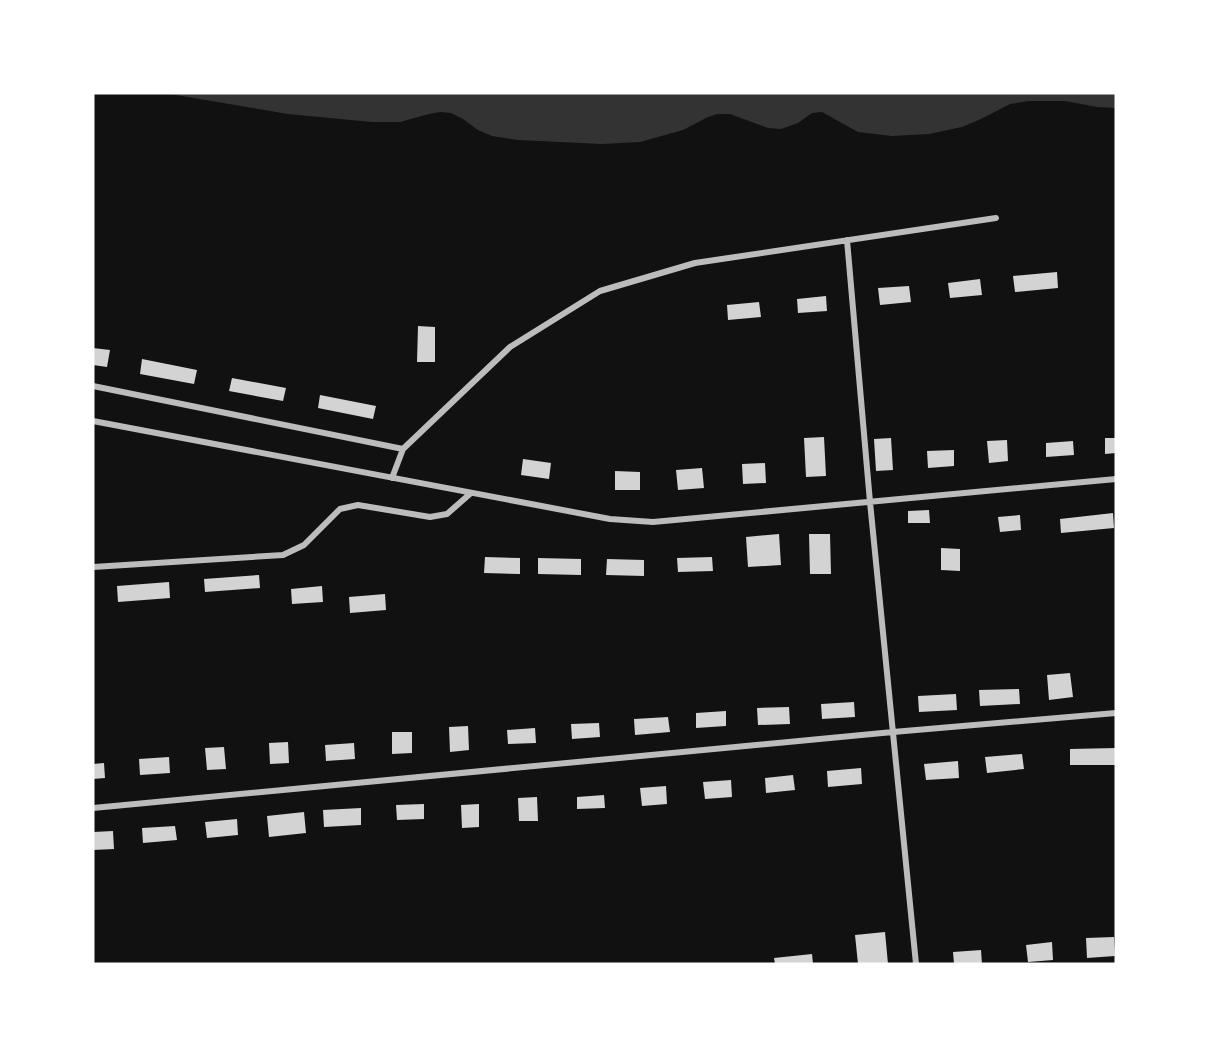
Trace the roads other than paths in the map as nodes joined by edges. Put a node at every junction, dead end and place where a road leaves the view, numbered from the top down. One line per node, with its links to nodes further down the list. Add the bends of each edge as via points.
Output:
1 (996, 218): 2 (street)
2 (847, 240): 5 (street, via 694,263 600,291 510,347); 9 (street)
3 (93, 386): 5 (street)
4 (93, 421): 6 (street)
5 (403, 449): 6 (street)
6 (392, 478): 8 (street)
7 (1116, 479): 9 (street)
8 (471, 493): 9 (street, via 610,519 653,522); 10 (street, via 447,514 430,517 358,505 340,509 304,545 283,555)
9 (870, 502): 12 (street)
10 (93, 567)
11 (1116, 713): 12 (street)
12 (893, 732): 13 (street); 14 (street)
13 (93, 808)
14 (916, 964)

